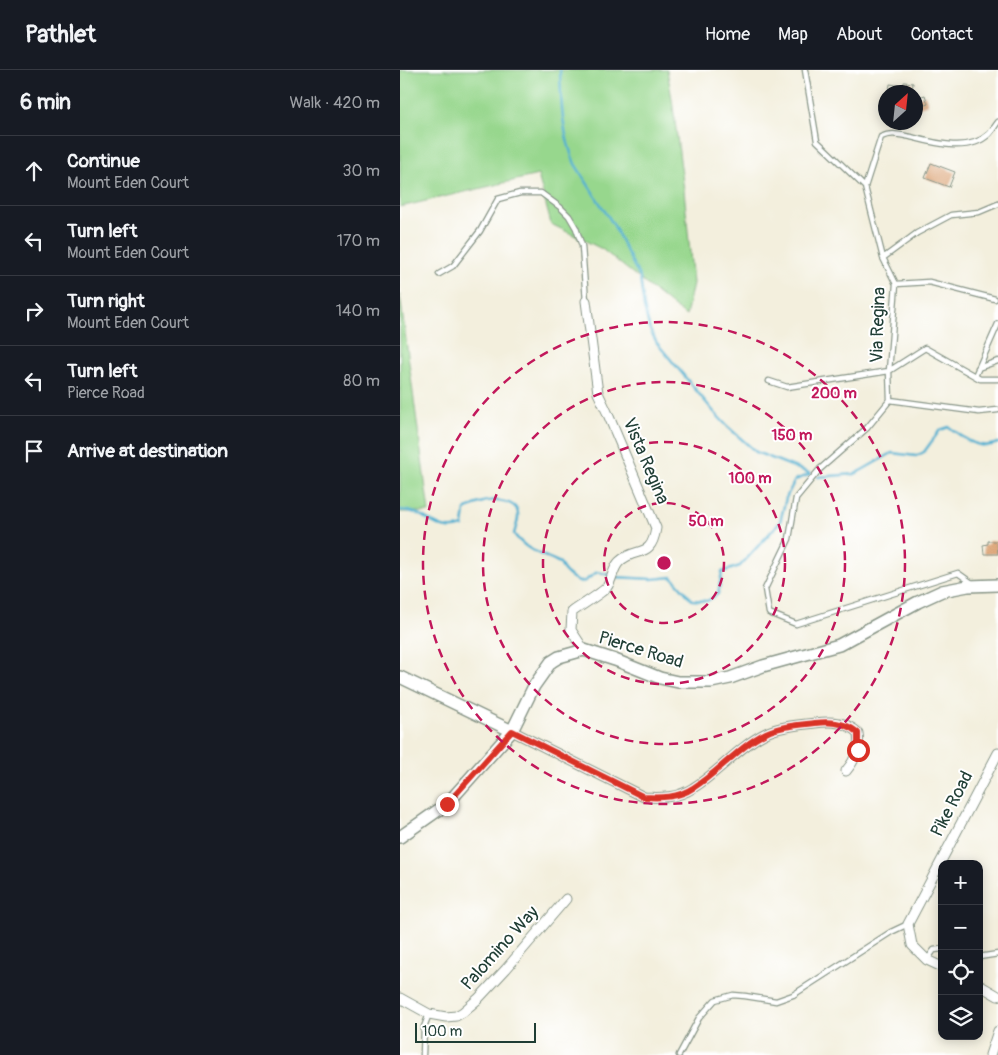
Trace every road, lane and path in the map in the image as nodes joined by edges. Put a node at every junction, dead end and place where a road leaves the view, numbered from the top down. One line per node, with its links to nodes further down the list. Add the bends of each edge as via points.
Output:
1 (805, 70): 3 (lane, via 817,141)
2 (998, 122): 3 (lane, via 988,135 969,145 939,144 899,134 881,137)
3 (865, 187): 5 (lane, Via Regina)
4 (998, 204): 5 (lane, via 979,212 951,215 916,233)
5 (883, 258): 7 (lane, Via Regina)
6 (439, 274): 9 (lane, via 452,266 480,230 498,199 520,193 540,193 560,207 576,228 582,246)
7 (896, 284): 8 (lane, via 929,282); 13 (lane, Via Regina)
8 (995, 299)
9 (586, 301): 21 (street, Vista Regina, via 598,393 656,528 654,542 646,550 618,563 606,588 572,612 571,630)
10 (998, 324): 12 (lane)
11 (998, 361): 12 (lane)
12 (978, 368): 14 (lane)
13 (890, 371): 14 (lane, via 925,348); 16 (lane, via 788,387); 17 (lane, Via Regina)
14 (975, 376): 15 (lane)
15 (998, 379)
16 (769, 381)
17 (890, 400): 18 (lane, via 979,412); 20 (lane, via 867,428 820,470 796,498 789,539 765,589 769,613 796,624 958,573)
18 (998, 410)
19 (998, 585): 20 (street, Pierce Road)
20 (975, 586): 21 (street, Pierce Road, via 942,591 840,645 711,682 678,682 660,678)
21 (584, 650): 23 (street, Pierce Road, via 551,662 534,686)
22 (400, 677): 23 (street)
23 (512, 731): 25 (street, via 644,797 660,798 692,789 766,733 803,724 842,724 858,733 858,750); 26 (street, Pierce Road, via 447,804)
24 (998, 753): 28 (street, Pike Road)
25 (846, 771)
26 (400, 837)
27 (566, 899): 37 (street, Palomino Way, via 463,1012 446,1017)
28 (908, 924): 32 (street, via 912,945); 40 (lane, via 792,995 776,1001 745,996 715,1000 700,1018)
29 (938, 950): 32 (lane)
30 (998, 954): 31 (lane)
31 (983, 956)
32 (927, 960): 33 (street)
33 (938, 965)
34 (983, 987): 35 (street)
35 (998, 996)
36 (400, 998): 37 (street, Palomino Way)
37 (428, 1014): 39 (lane)
38 (998, 1031): 41 (street)
39 (423, 1055)
40 (679, 1055)
41 (990, 1055)

